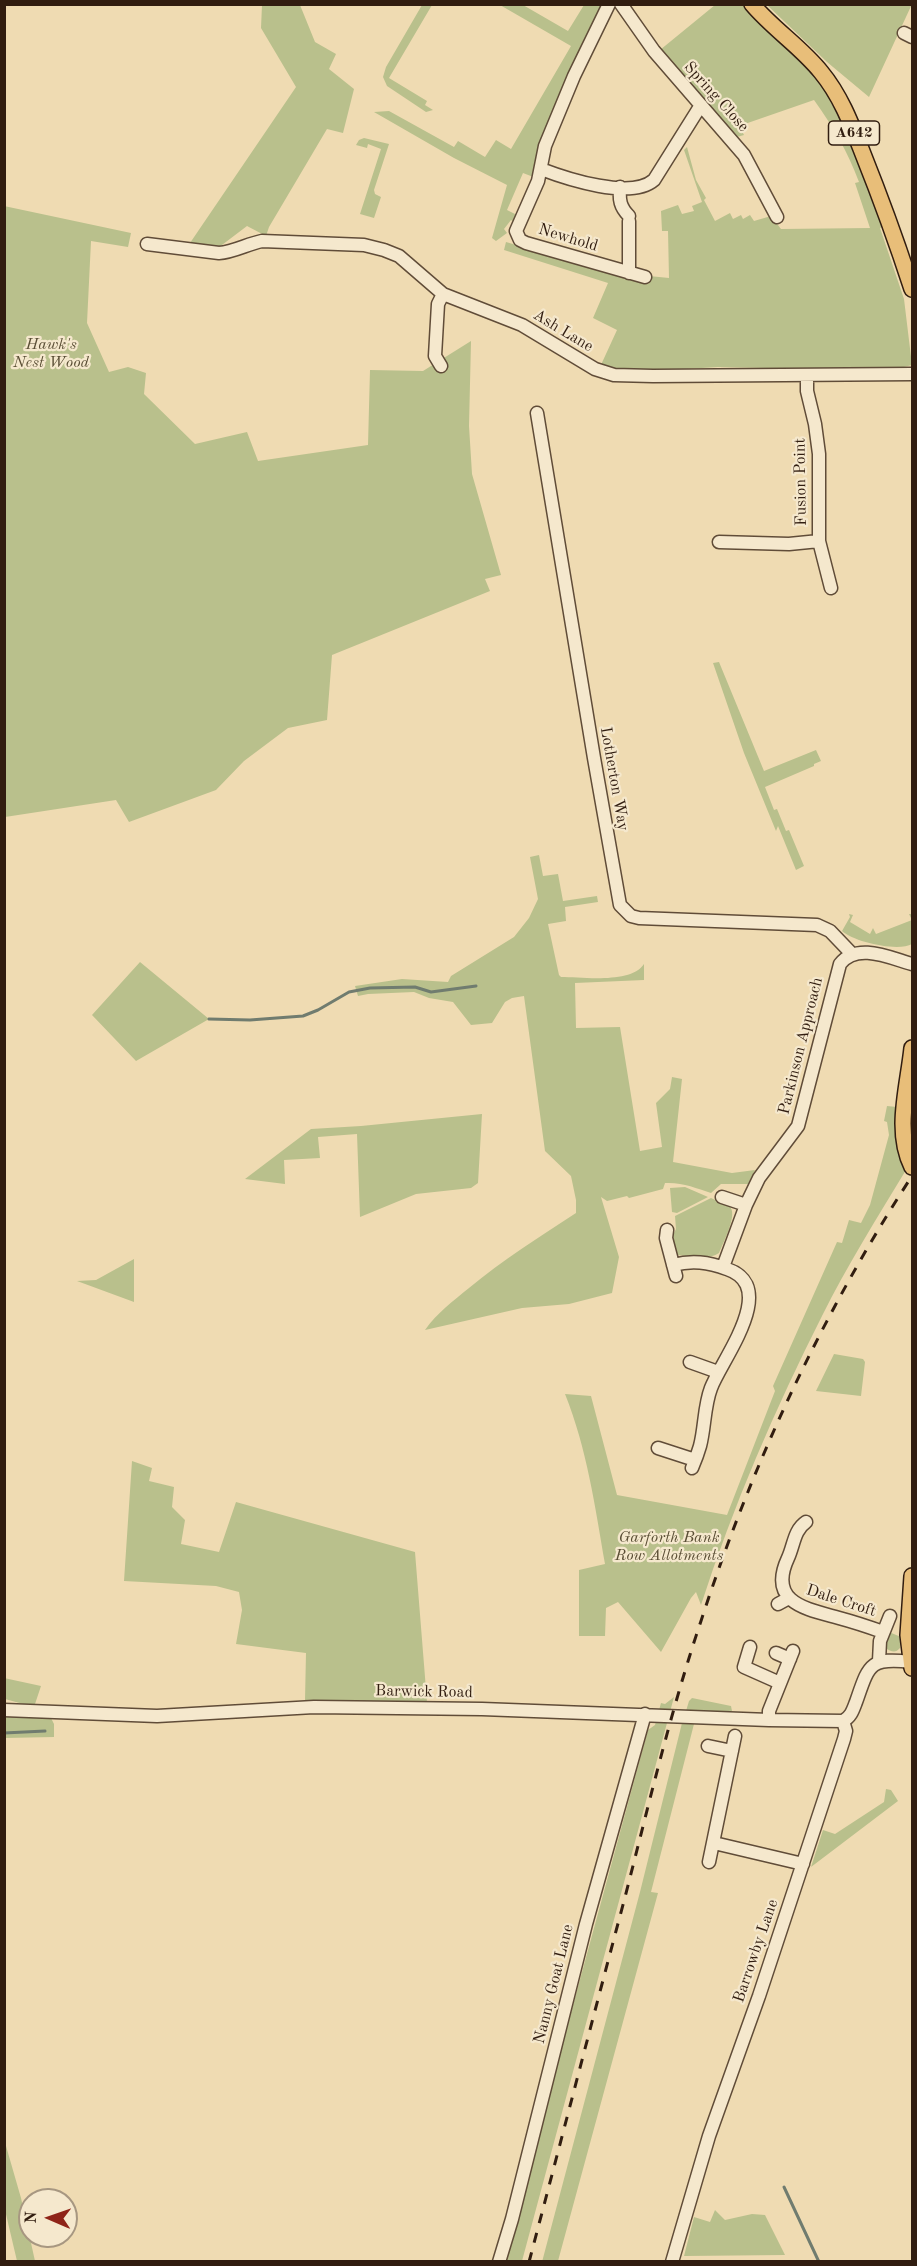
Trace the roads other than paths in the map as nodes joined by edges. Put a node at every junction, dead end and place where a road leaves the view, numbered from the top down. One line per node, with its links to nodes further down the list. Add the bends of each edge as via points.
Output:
1 (609, 4): 5 (street, Newhold, via 545,146)
2 (621, 4): 4 (street, Spring Close, via 654,51)
3 (752, 4): 11 (main road, A642, via 821,72 847,114)
4 (702, 105): 6 (street, via 654,180 645,186); 7 (street, Spring Close, via 744,155)
5 (541, 169): 6 (street, via 587,184); 9 (street, Newhold, via 516,231 520,240)
6 (620, 187): 9 (street, via 619,200 629,219)
7 (777, 217)
8 (147, 244): 12 (street, Ash Lane, via 219,253 262,241 374,247 399,256)
9 (629, 273): 10 (street, Newhold)
10 (645, 277)
11 (912, 289)
12 (443, 294): 13 (street, via 438,304 435,356); 15 (street, Ash Lane, via 522,325 603,373)
13 (441, 366)
14 (912, 374): 15 (street, Ash Lane)
15 (807, 375): 17 (street, Fusion Point, via 819,454)
16 (537, 413): 20 (street, Lotherton Way, via 620,905 639,918 817,925 830,931)
17 (819, 541): 18 (street); 19 (street, Fusion Point)
18 (719, 542)
19 (831, 588)
20 (852, 954): 21 (street, via 863,952); 25 (street, Parkinson Approach, via 844,958 838,970 798,1126 763,1171)
21 (912, 964)
22 (912, 1048): 23 (main road, via 904,1112 905,1150)
23 (912, 1167)
24 (722, 1197): 25 (street)
25 (746, 1205): 27 (street, Parkinson Approach)
26 (667, 1230): 27 (street, via 675,1270 692,1261)
27 (723, 1267): 29 (street, via 742,1280 749,1304 741,1329)
28 (690, 1362): 29 (street)
29 (718, 1372): 30 (street, via 710,1389 694,1464)
30 (658, 1448)
31 (806, 1522): 33 (street, Dale Croft, via 796,1533 783,1571)
32 (912, 1576): 40 (main road, via 908,1635)
33 (789, 1598): 34 (street, Dale Croft); 36 (street, Dale Croft, via 804,1609)
34 (778, 1604)
35 (890, 1616): 36 (street, Barrowby Lane)
36 (883, 1632): 39 (street, Barrowby Lane)
37 (750, 1647): 41 (street, via 744,1667)
38 (776, 1653): 41 (street, via 791,1655)
39 (879, 1661): 40 (street); 45 (street, Barrowby Lane, via 869,1669 852,1712)
40 (912, 1664)
41 (780, 1683): 44 (street)
42 (4, 1710): 43 (street, Barwick Road, via 156,1716 314,1707)
43 (645, 1714): 44 (street, Barwick Road); 52 (street, Nanny Goat Lane)
44 (769, 1720): 45 (street, Barwick Road)
45 (843, 1721): 51 (street, Barrowby Lane, via 844,1739)
46 (735, 1737): 48 (street)
47 (708, 1746): 48 (street)
48 (732, 1751): 49 (street)
49 (714, 1843): 50 (street); 51 (street)
50 (709, 1862)
51 (803, 1864): 53 (street, Barrowby Lane, via 709,2136)
52 (499, 2262)
53 (672, 2262)

